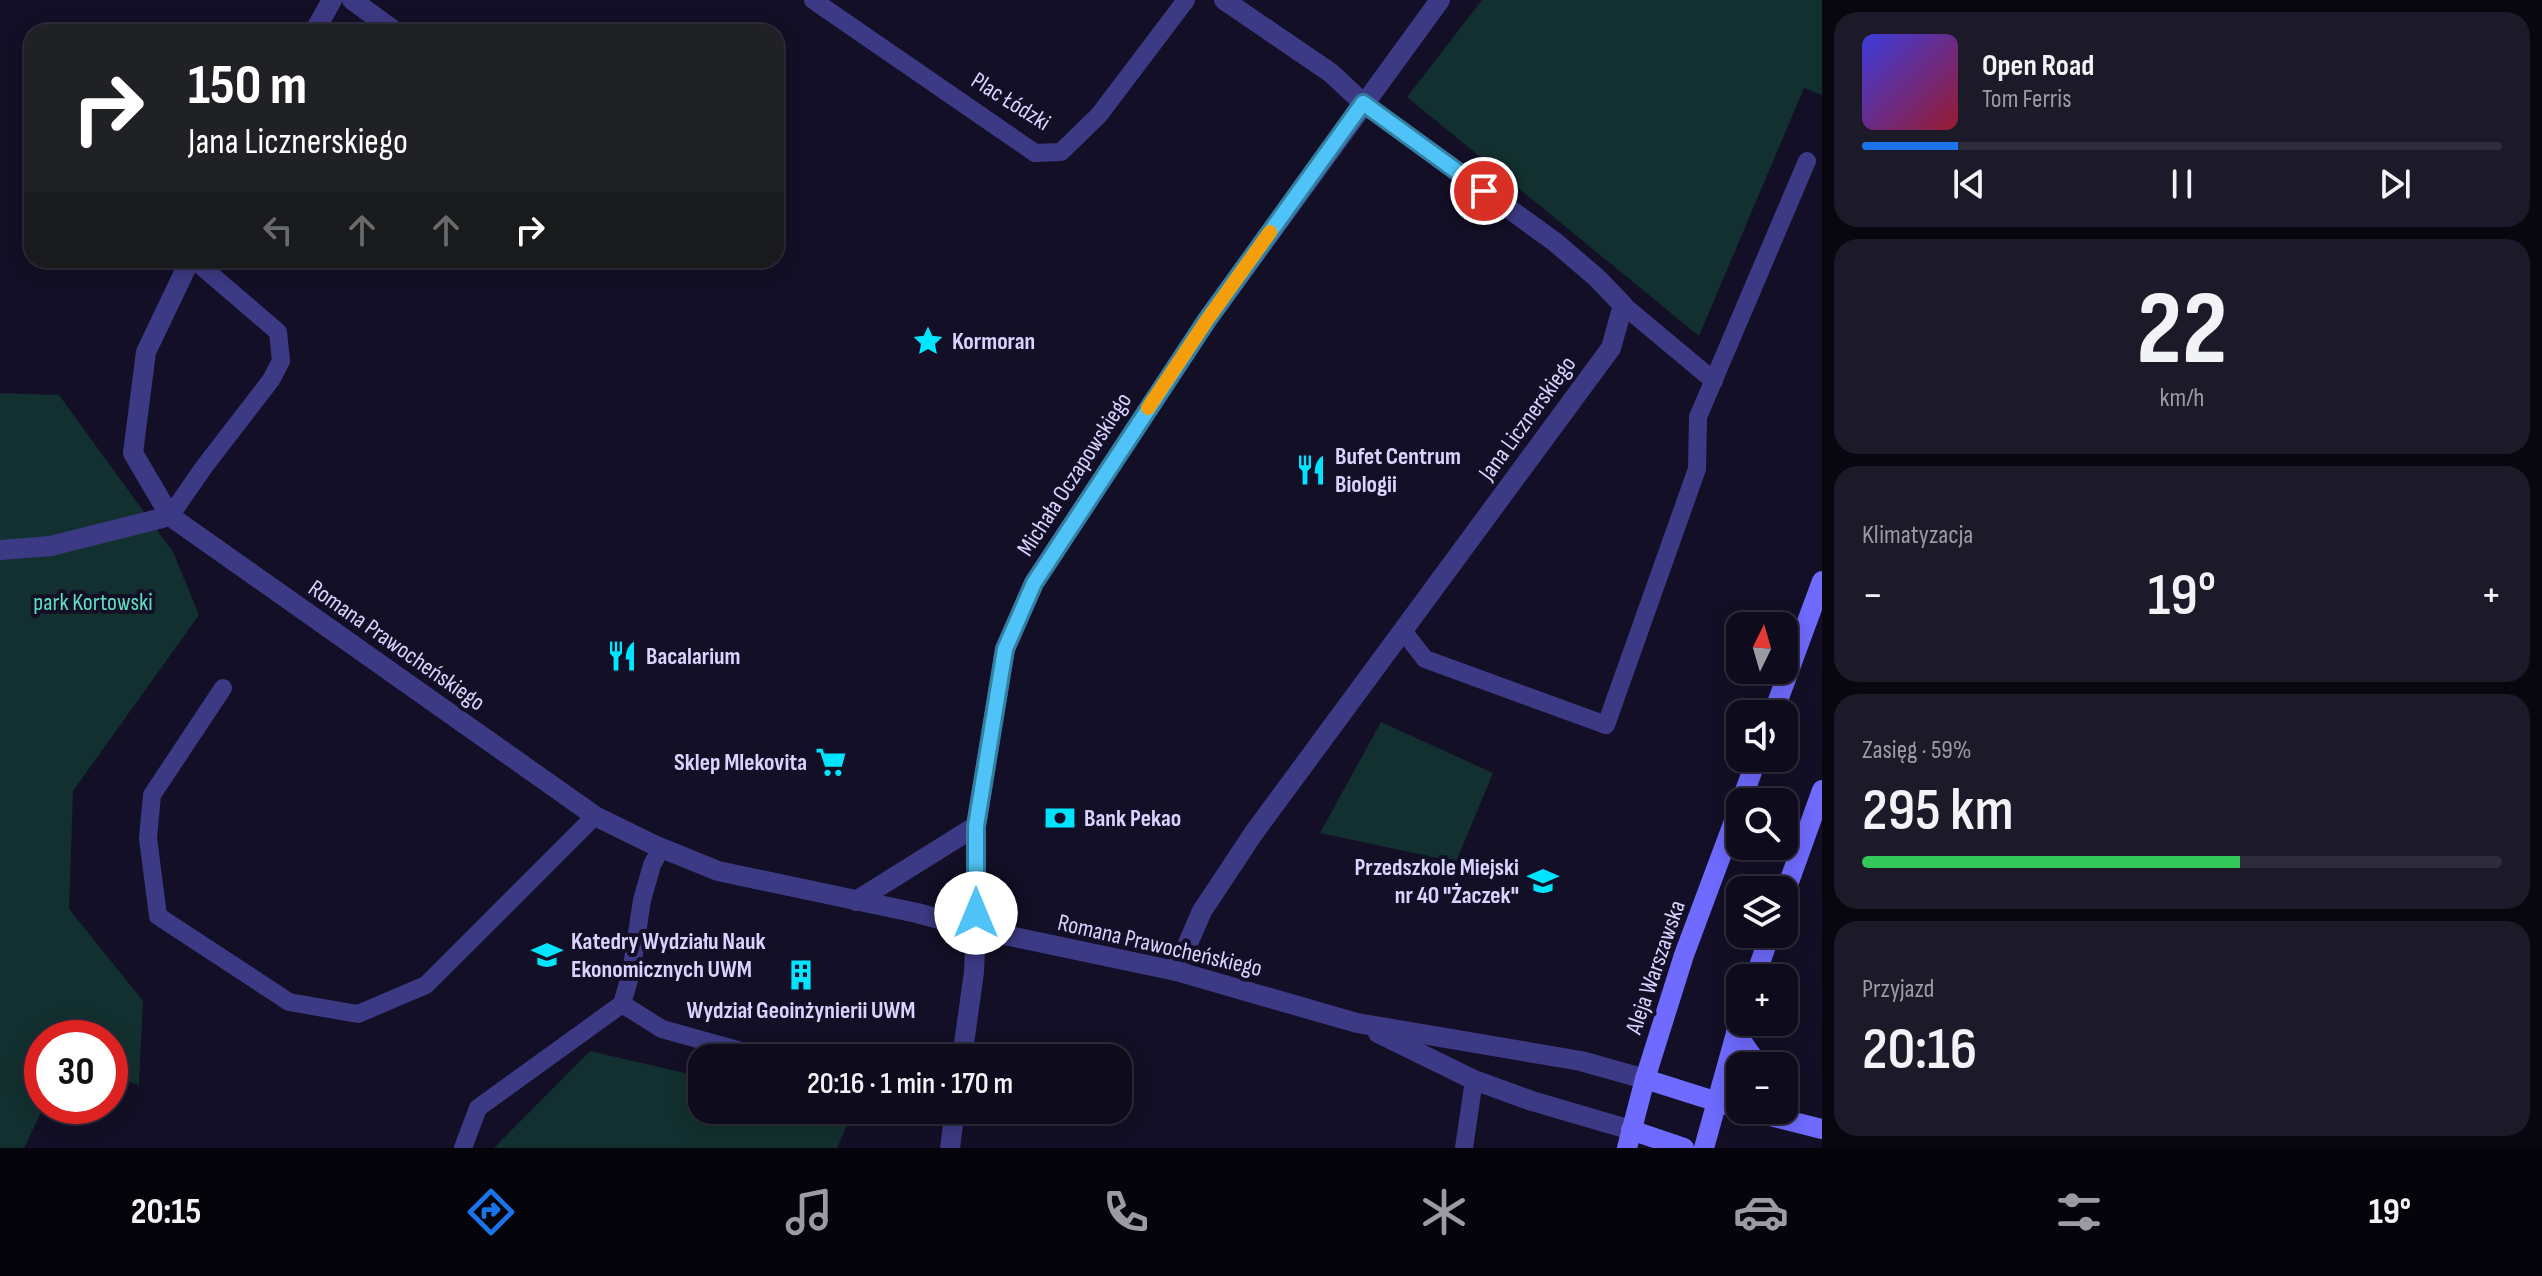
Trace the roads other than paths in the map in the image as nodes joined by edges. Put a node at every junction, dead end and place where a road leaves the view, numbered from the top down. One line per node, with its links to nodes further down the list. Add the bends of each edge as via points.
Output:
1 (332, 0): 7 (street)
2 (352, 0): 8 (street)
3 (813, 0): 4 (lane, Plac Łódzki, via 1035,153 1061,152 1099,115)
4 (1186, 0)
5 (1224, 0): 9 (street, via 1331,73)
6 (1440, 0): 9 (street, Michała Oczapowskiego)
7 (318, 24)
8 (385, 24)
9 (1363, 103): 13 (street, via 1555,242); 23 (street, Michała Oczapowskiego, via 1207,320 1034,583 1005,649)
10 (1807, 161): 14 (lane)
11 (188, 268): 15 (street, Romana Prawocheńskiego, via 146,352 133,453)
12 (202, 268): 15 (lane, via 278,332 281,361)
13 (1623, 305): 14 (lane); 18 (street, Jana Licznerskiego, via 1611,348)
14 (1714, 381): 18 (lane, via 1698,417 1697,469 1606,725 1425,659)
15 (170, 516): 16 (street, via 51,546); 22 (street, Romana Prawocheńskiego)
16 (0, 550)
17 (1822, 581): 20 (main road)
18 (1403, 631): 29 (street, Jana Licznerskiego, via 1202,911)
19 (223, 688): 22 (lane, via 152,795 148,838 158,916 289,1002 358,1014 426,985)
20 (1778, 700)
21 (1822, 790): 26 (main road)
22 (595, 816): 25 (street, Romana Prawocheńskiego)
23 (976, 826): 27 (street); 28 (street, Michała Oczapowskiego)
24 (1726, 841): 35 (main road, Aleja Warszawska)
25 (661, 848): 27 (street, Romana Prawocheńskiego, via 718,871); 30 (lane, via 642,900)
26 (1791, 876)
27 (856, 901): 28 (street, Romana Prawocheńskiego)
28 (976, 929): 29 (street, Romana Prawocheńskiego); 34 (street, Michała Oczapowskiego)
29 (1176, 971): 31 (street, Romana Prawocheńskiego)
30 (622, 1004): 33 (lane, via 662,1029); 43 (lane, via 478,1108)
31 (1357, 1023): 35 (street, Romana Prawocheńskiego, via 1581,1061); 36 (street, Romana Prawocheńskiego)
32 (1735, 1036): 37 (main road)
33 (705, 1044)
34 (964, 1044)
35 (1645, 1079): 37 (main road); 42 (main road, Aleja Warszawska)
36 (1474, 1080): 42 (street, Romana Prawocheńskiego); 45 (lane)
37 (1716, 1103): 38 (main road); 47 (main road)
38 (1726, 1106)
39 (1799, 1123): 41 (main road)
40 (953, 1124): 44 (street)
41 (1822, 1129)
42 (1629, 1139): 46 (main road)
43 (463, 1148)
44 (950, 1148)
45 (1464, 1148)
46 (1684, 1148)
47 (1704, 1148)

